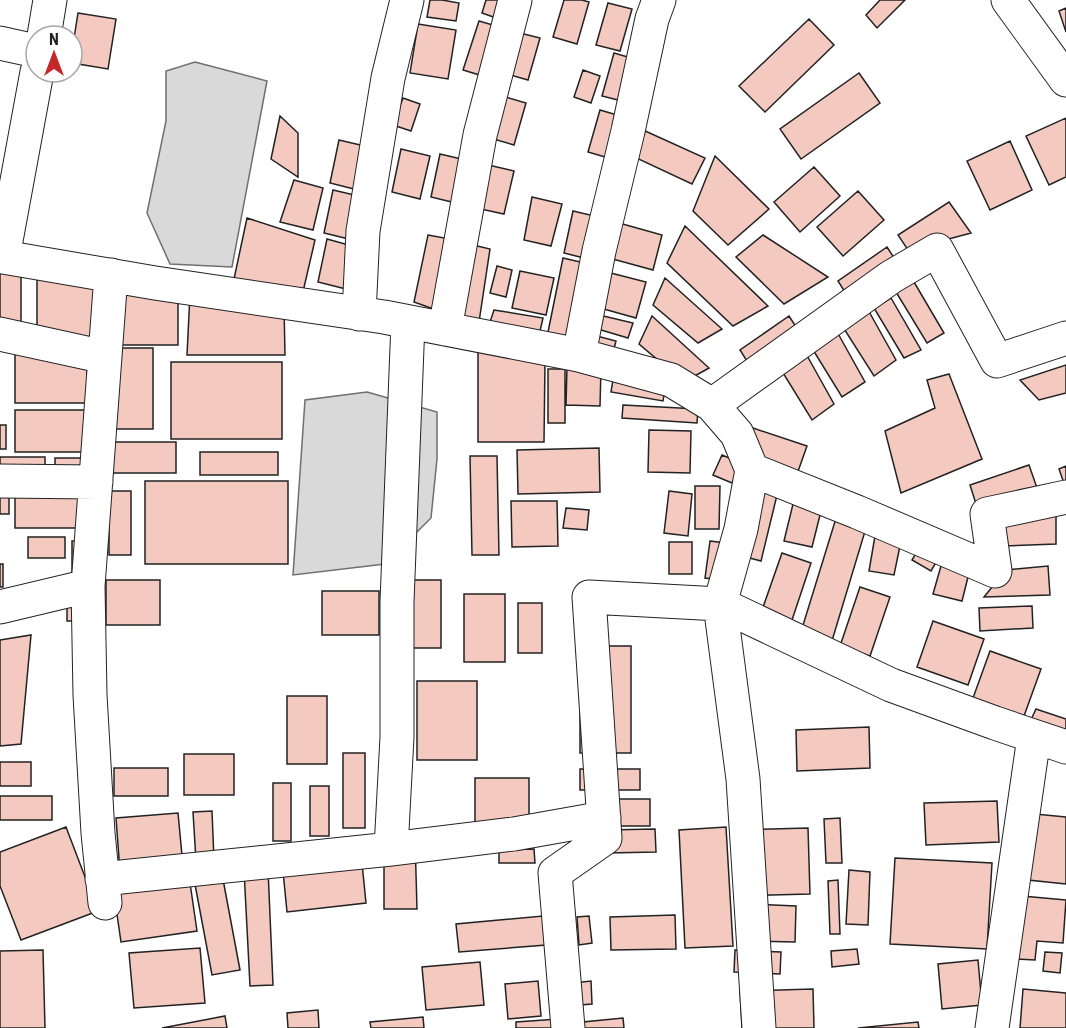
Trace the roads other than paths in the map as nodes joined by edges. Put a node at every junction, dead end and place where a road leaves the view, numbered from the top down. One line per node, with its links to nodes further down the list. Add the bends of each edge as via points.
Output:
1 (50, 0): 6 (street)
2 (407, 0): 12 (street, via 388,78 363,231)
3 (515, 0): 14 (street, via 480,135)
4 (659, 0): 17 (street, via 651,19)
5 (1008, 0): 9 (street)
6 (46, 24)
7 (0, 42): 8 (street)
8 (24, 48)
9 (1066, 80)
10 (35, 84): 11 (street, via 3,257)
11 (111, 275): 12 (street); 18 (street)
12 (360, 314): 13 (street)
13 (408, 322): 14 (street); 30 (street)
14 (445, 329): 17 (street)
15 (0, 334): 18 (street)
16 (1066, 338): 19 (street, via 997,361 937,250 891,277)
17 (579, 355): 19 (street, via 671,381)
18 (105, 357): 22 (street)
19 (712, 405): 20 (street, via 737,434)
20 (752, 470): 23 (street, via 995,571 987,514); 25 (street, via 741,529)
21 (0, 481): 22 (street)
22 (96, 482): 24 (street)
23 (1066, 497)
24 (88, 586): 26 (street); 30 (street, via 90,695 103,891)
25 (720, 604): 27 (street, via 891,685); 29 (street, via 589,597); 32 (street, via 743,779)
26 (0, 607)
27 (1034, 737): 28 (street); 33 (street)
28 (1066, 747)
29 (604, 819): 30 (street); 31 (street, via 605,838 555,873)
30 (391, 849)
31 (568, 1028)
32 (759, 1028)
33 (992, 1028)

